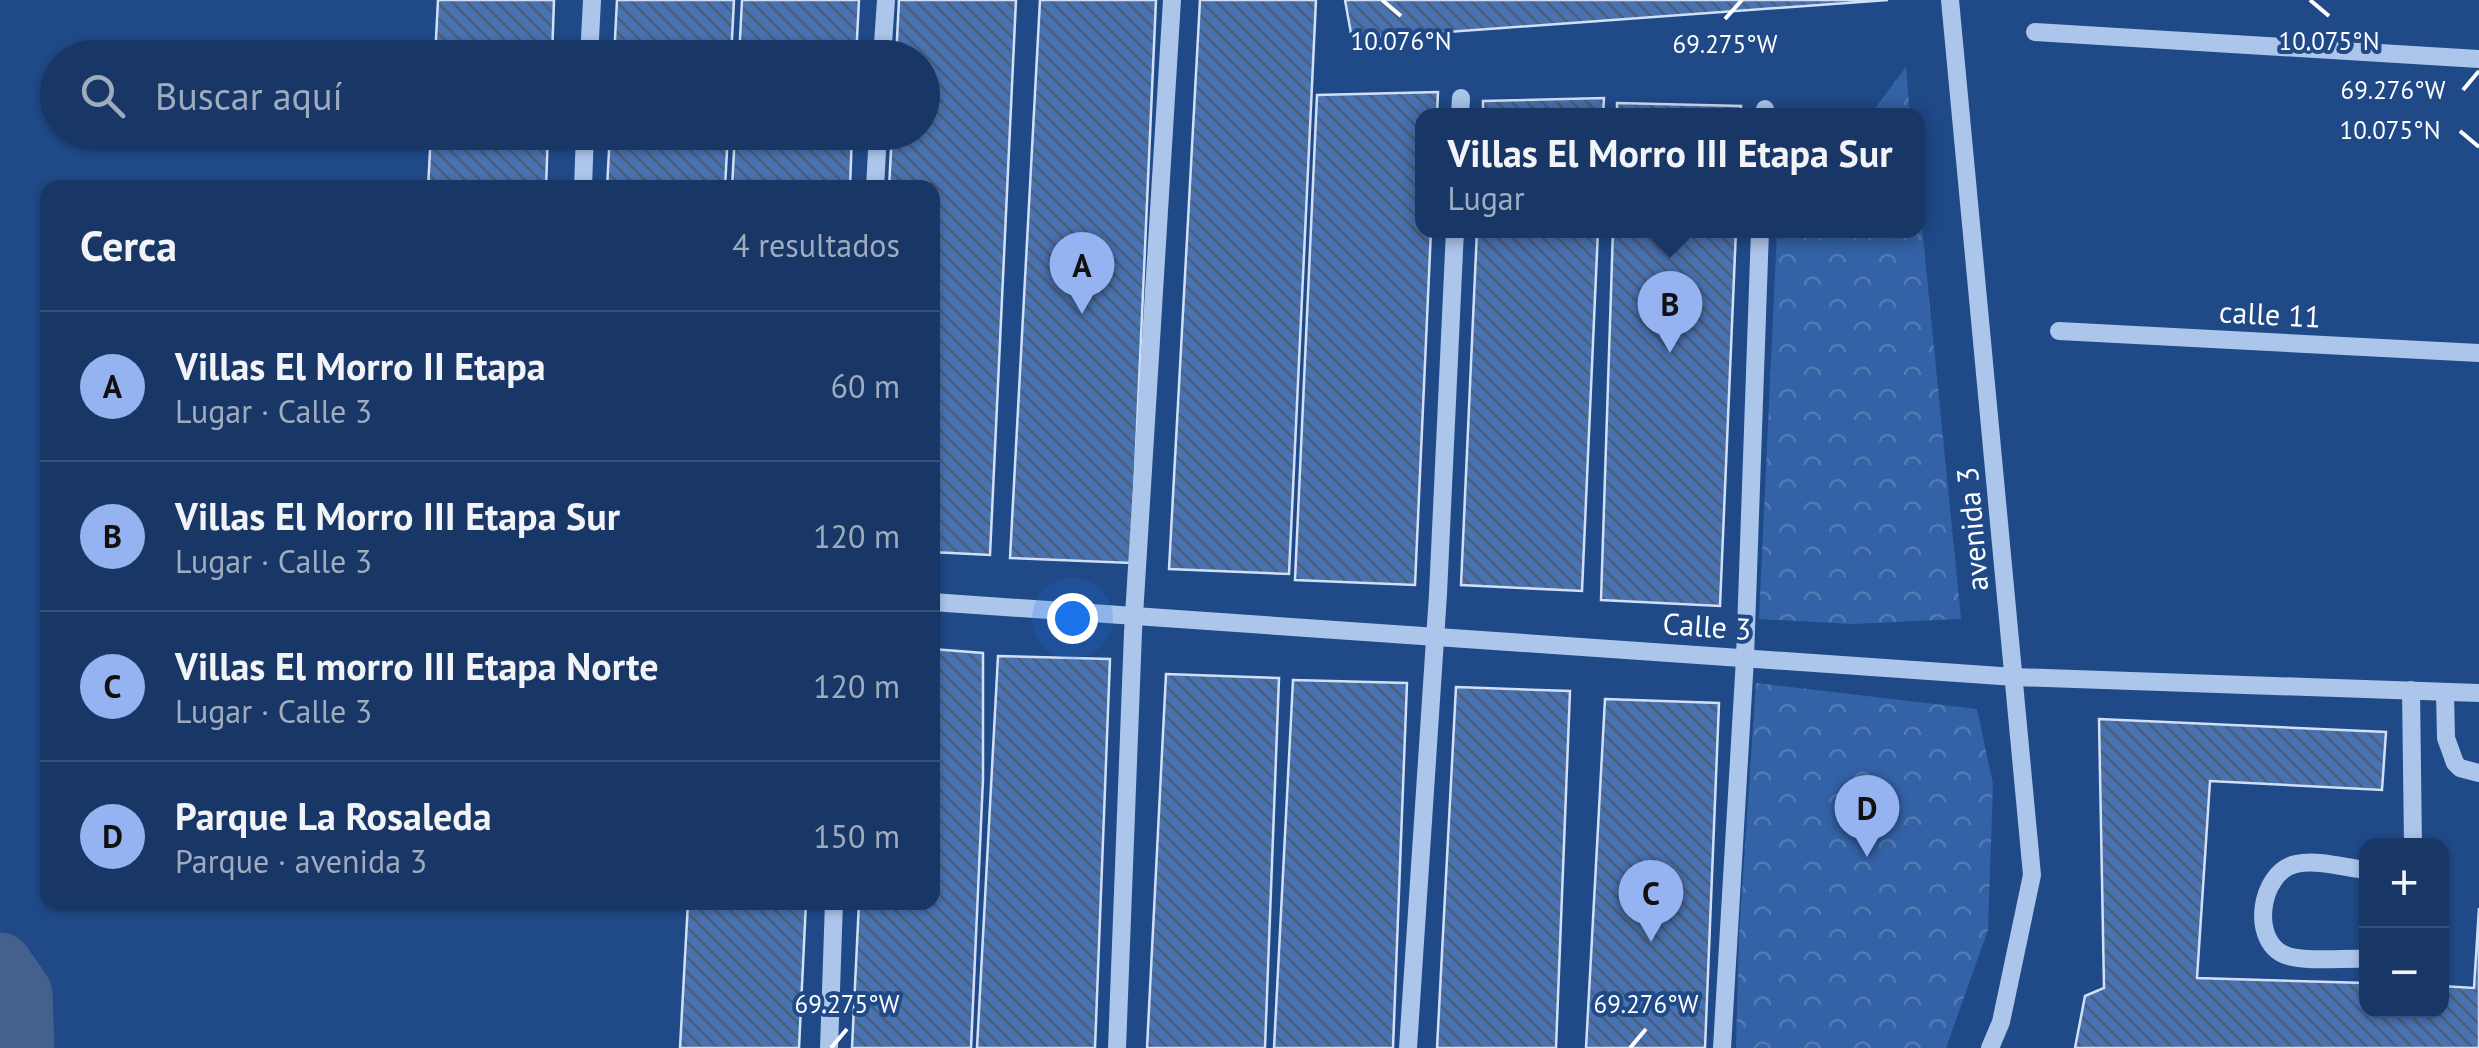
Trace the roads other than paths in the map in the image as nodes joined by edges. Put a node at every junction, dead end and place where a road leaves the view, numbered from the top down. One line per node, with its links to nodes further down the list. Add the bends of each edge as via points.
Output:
1 (592, 0): 6 (street)
2 (886, 0): 7 (street)
3 (1172, 0): 18 (street)
4 (1950, 0): 21 (street, avenida 3)
5 (2035, 32): 8 (street)
6 (590, 40)
7 (883, 40)
8 (2479, 60)
9 (584, 150): 11 (street)
10 (877, 150): 12 (street)
11 (583, 180)
12 (875, 180)
13 (1455, 238): 19 (street)
14 (1760, 238): 20 (street)
15 (2059, 331): 16 (street, calle 11)
16 (2479, 353)
17 (940, 603): 18 (street, Calle 3)
18 (1134, 618): 19 (street, Calle 3); 31 (street)
19 (1435, 636): 20 (street, Calle 3); 32 (street)
20 (1745, 658): 21 (street, Calle 3); 33 (street)
21 (2014, 676): 22 (street, Calle 3); 34 (street, avenida 3, via 2032,875 2002,1022)
22 (2412, 690): 23 (street, Calle 3); 26 (street)
23 (2446, 692): 24 (street, Calle 3); 25 (street, via 2450,752 2460,768)
24 (2479, 693)
25 (2479, 773)
26 (2413, 838)
27 (2359, 869): 29 (street, via 2298,863 2282,870 2266,892 2264,932 2288,956)
28 (834, 910): 30 (street)
29 (2359, 959)
30 (829, 1048)
31 (1117, 1048)
32 (1408, 1048)
33 (1722, 1048)
34 (1990, 1048)

